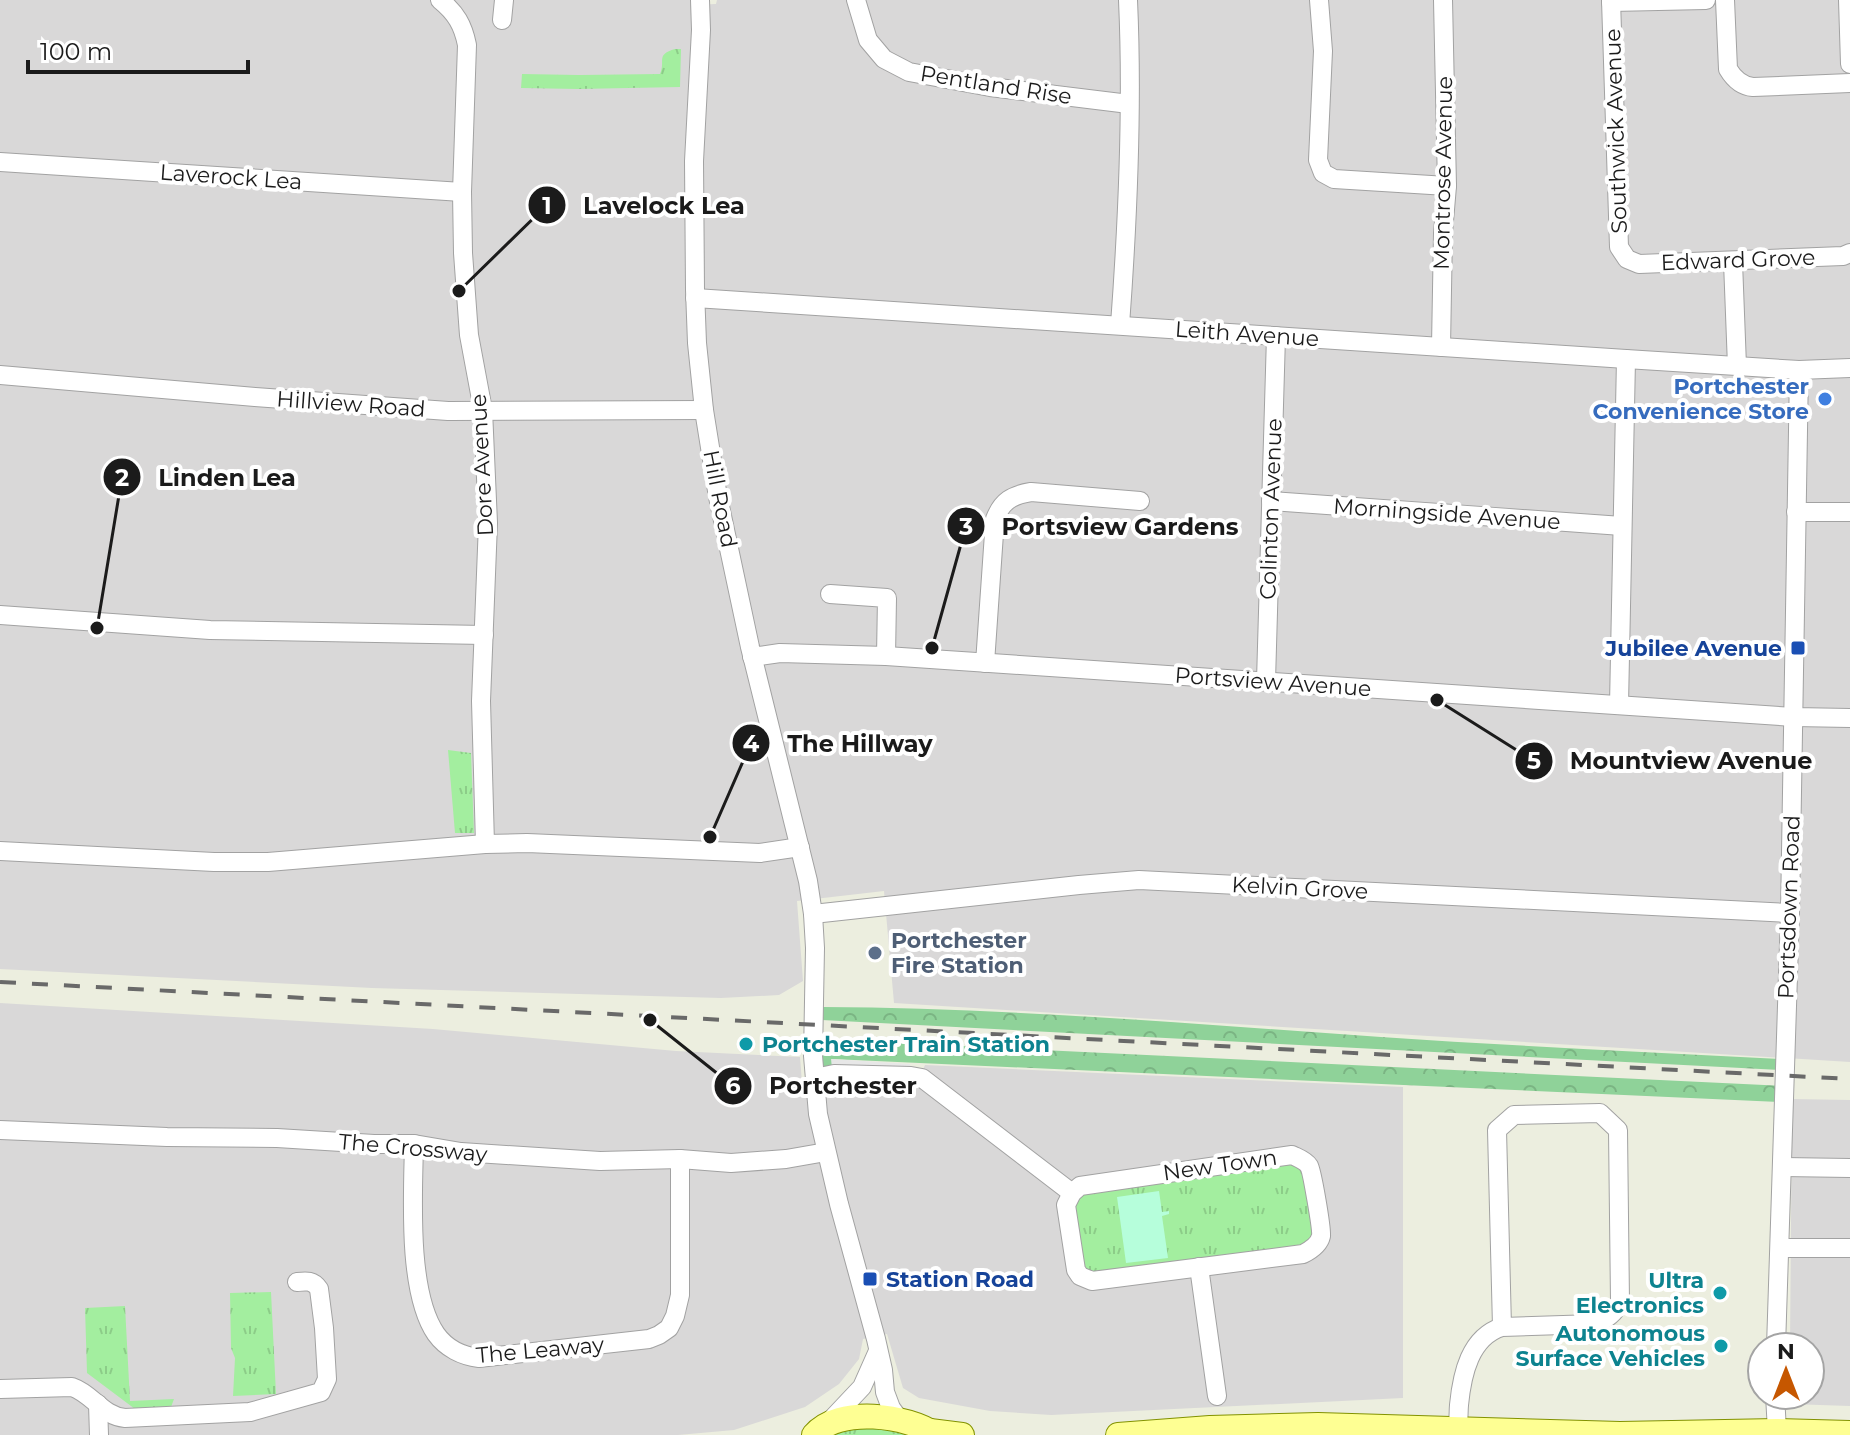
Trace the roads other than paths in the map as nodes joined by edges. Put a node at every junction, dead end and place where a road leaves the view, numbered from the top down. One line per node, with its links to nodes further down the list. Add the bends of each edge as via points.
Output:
1 (504, 0): 12 (street)
2 (700, 0): 22 (street, Hill Road)
3 (856, 0): 15 (street, Pentland Rise, via 868,40 884,59 909,72)
4 (1128, 0): 15 (street)
5 (1319, 0): 17 (street, via 1323,51 1318,160 1323,173 1334,179)
6 (1443, 0): 17 (street, Montrose Avenue)
7 (1706, 0): 10 (street)
8 (1725, 0): 14 (street, via 1728,69 1740,83)
9 (1848, 0): 13 (street)
10 (1611, 1): 20 (street, Southwick Avenue, via 1619,247)
11 (447, 2): 18 (street, Dore Avenue, via 467,45)
12 (502, 20)
13 (1850, 64)
14 (1850, 83)
15 (1129, 104): 23 (street)
16 (0, 162): 18 (street, Laverock Lea)
17 (1447, 186): 25 (street, Montrose Avenue)
18 (462, 192): 31 (street, Dore Avenue, via 469,335)
19 (1850, 253): 21 (street, Edward Grove)
20 (1627, 259): 21 (street, Edward Grove, via 1639,264)
21 (1733, 262): 27 (street)
22 (695, 298): 23 (street, Leith Avenue); 32 (street, Hill Road)
23 (1120, 325): 24 (street, Leith Avenue)
24 (1276, 336): 25 (street, Leith Avenue); 34 (street, Colinton Avenue)
25 (1441, 347): 26 (street, Leith Avenue)
26 (1626, 359): 27 (street, Leith Avenue); 37 (street)
27 (1737, 366): 29 (street, Leith Avenue)
28 (1850, 368): 29 (street, Leith Avenue)
29 (1799, 370): 35 (street, Portsdown Road)
30 (0, 375): 31 (street, Hillview Road)
31 (483, 410): 32 (street, Hillview Road); 40 (street, Dore Avenue, via 488,523)
32 (704, 410): 42 (street, Hill Road)
33 (1140, 501): 43 (street, via 1031,492 1003,503 995,519)
34 (1271, 501): 37 (street, Morningside Avenue); 44 (street, Colinton Avenue)
35 (1796, 512): 36 (street); 46 (street, Portsdown Road)
36 (1850, 512)
37 (1622, 526): 45 (street)
38 (830, 594): 41 (street, via 887,598)
39 (0, 615): 40 (street, via 210,630)
40 (484, 635): 48 (street, Dore Avenue)
41 (886, 656): 42 (street, Portsview Avenue); 43 (street, Portsview Avenue)
42 (752, 657): 49 (street, Hill Road)
43 (985, 663): 44 (street, Portsview Avenue)
44 (1266, 681): 45 (street, Portsview Avenue)
45 (1619, 705): 46 (street, Portsview Avenue)
46 (1794, 717): 47 (street); 51 (street, Portsdown Road)
47 (1850, 718)
48 (485, 844): 49 (street, via 760,853); 50 (street, via 254,862)
49 (800, 847): 52 (street, Hill Road)
50 (0, 851)
51 (1790, 913): 52 (street, Kelvin Grove, via 1139,880); 58 (street, Portsdown Road)
52 (813, 914): 53 (street, Hill Road)
53 (815, 1078): 56 (street); 60 (street, via 922,1078)
54 (0, 1130): 55 (street, The Crossway)
55 (414, 1144): 57 (street, The Crossway, via 600,1161); 57 (street, The Leaway, via 414,1241 423,1302 446,1344 479,1358 629,1342 669,1328 680,1295)
56 (826, 1152): 57 (street, The Crossway, via 759,1162); 67 (street)
57 (680, 1159)
58 (1783, 1167): 59 (street); 61 (street, Portsdown Road)
59 (1850, 1168)
60 (1072, 1193): 63 (street, New Town, via 1066,1205 1074,1263 1086,1280); 63 (street, New Town, via 1080,1186 1292,1155 1309,1166 1321,1235 1316,1245 1303,1254)
61 (1780, 1248): 62 (street); 66 (street, Portsdown Road)
62 (1850, 1248)
63 (1199, 1267): 69 (street)
64 (297, 1282): 70 (street, via 311,1281 319,1289 327,1379 321,1392 230,1414 125,1418 114,1417)
65 (1502, 1327): 65 (street, via 1594,1324 1620,1302 1618,1130 1600,1113 1514,1115 1497,1130); 75 (street, via 1486,1333 1471,1355)
66 (1777, 1331)
67 (878, 1351): 72 (street, via 885,1392); 73 (street, via 862,1387)
68 (0, 1389): 70 (street, via 72,1387)
69 (1217, 1396)
70 (98, 1404): 79 (street)
71 (1776, 1411): 74 (street)
72 (899, 1419): 73 (main road, via 853,1418); 76 (main road)
73 (815, 1431)
74 (1777, 1431): 77 (main road); 78 (main road)
75 (1455, 1432): 78 (main road); 81 (main road, via 1288,1426)
76 (933, 1433): 80 (main road)
77 (1850, 1433)
78 (1612, 1434)
79 (99, 1435)
80 (962, 1435)
81 (1118, 1435)

